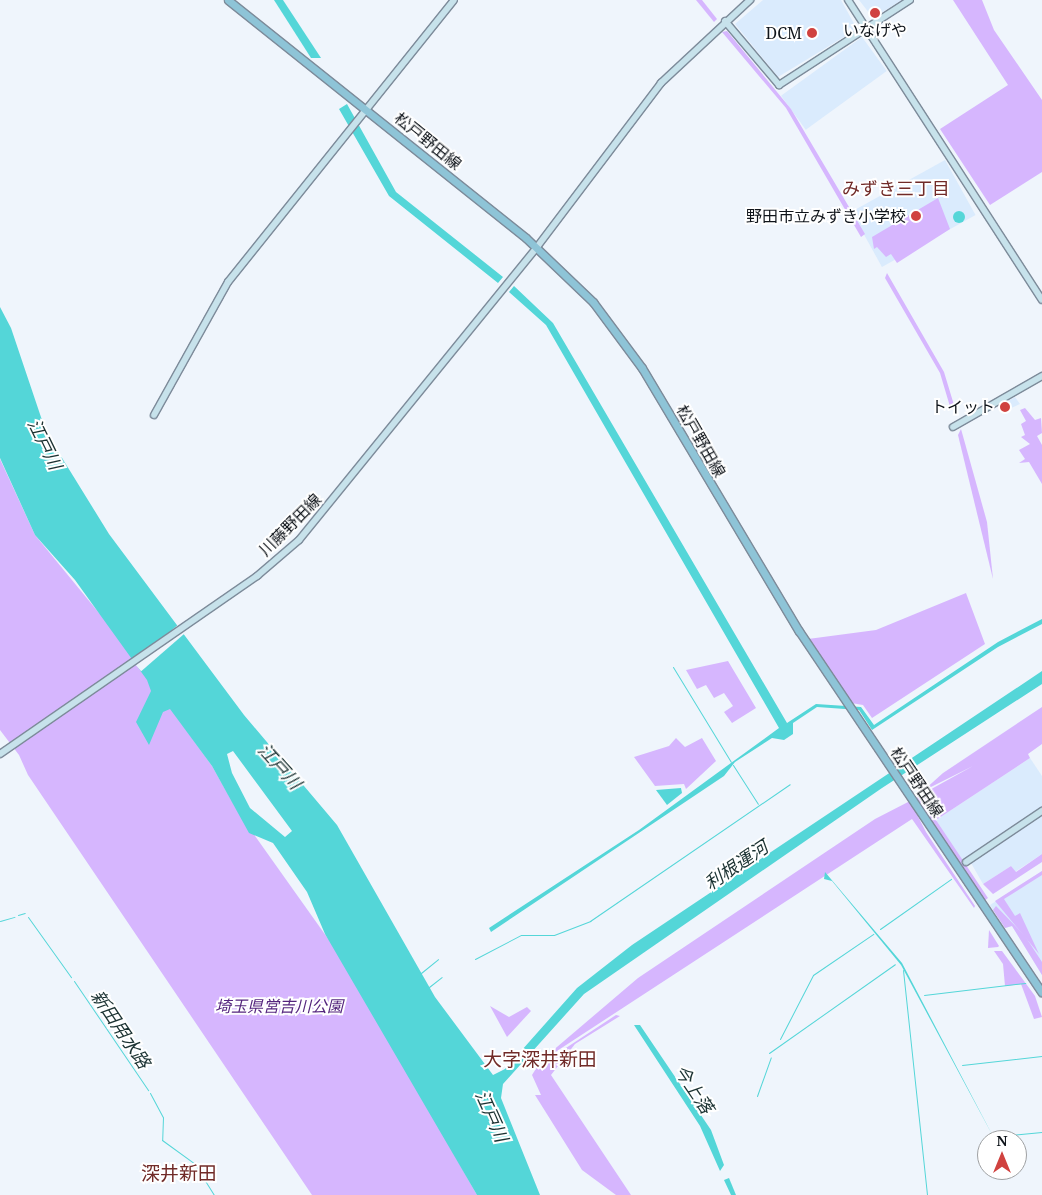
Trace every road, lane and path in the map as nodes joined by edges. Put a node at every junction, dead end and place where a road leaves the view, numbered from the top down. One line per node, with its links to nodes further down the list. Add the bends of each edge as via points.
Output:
1 (228, 0): 9 (main road, 松戸野田線)
2 (454, 0): 9 (street)
3 (750, 0): 7 (street)
4 (755, 0): 7 (street)
5 (848, 0): 8 (street)
6 (910, 0): 8 (street)
7 (725, 21): 8 (street, via 778,85); 10 (street, 川藤野田線, via 661,83)
8 (867, 28): 11 (street)
9 (366, 109): 10 (main road, 松戸野田線); 13 (street, via 228,282)
10 (537, 247): 15 (street, 川藤野田線, via 308,531 234,591); 18 (main road, 松戸野田線, via 593,302 637,360 799,631)
11 (1042, 300)
12 (1042, 376): 14 (street)
13 (154, 415)
14 (953, 427)
15 (0, 754)
16 (1042, 811): 17 (street)
17 (966, 862)
18 (1042, 992)

